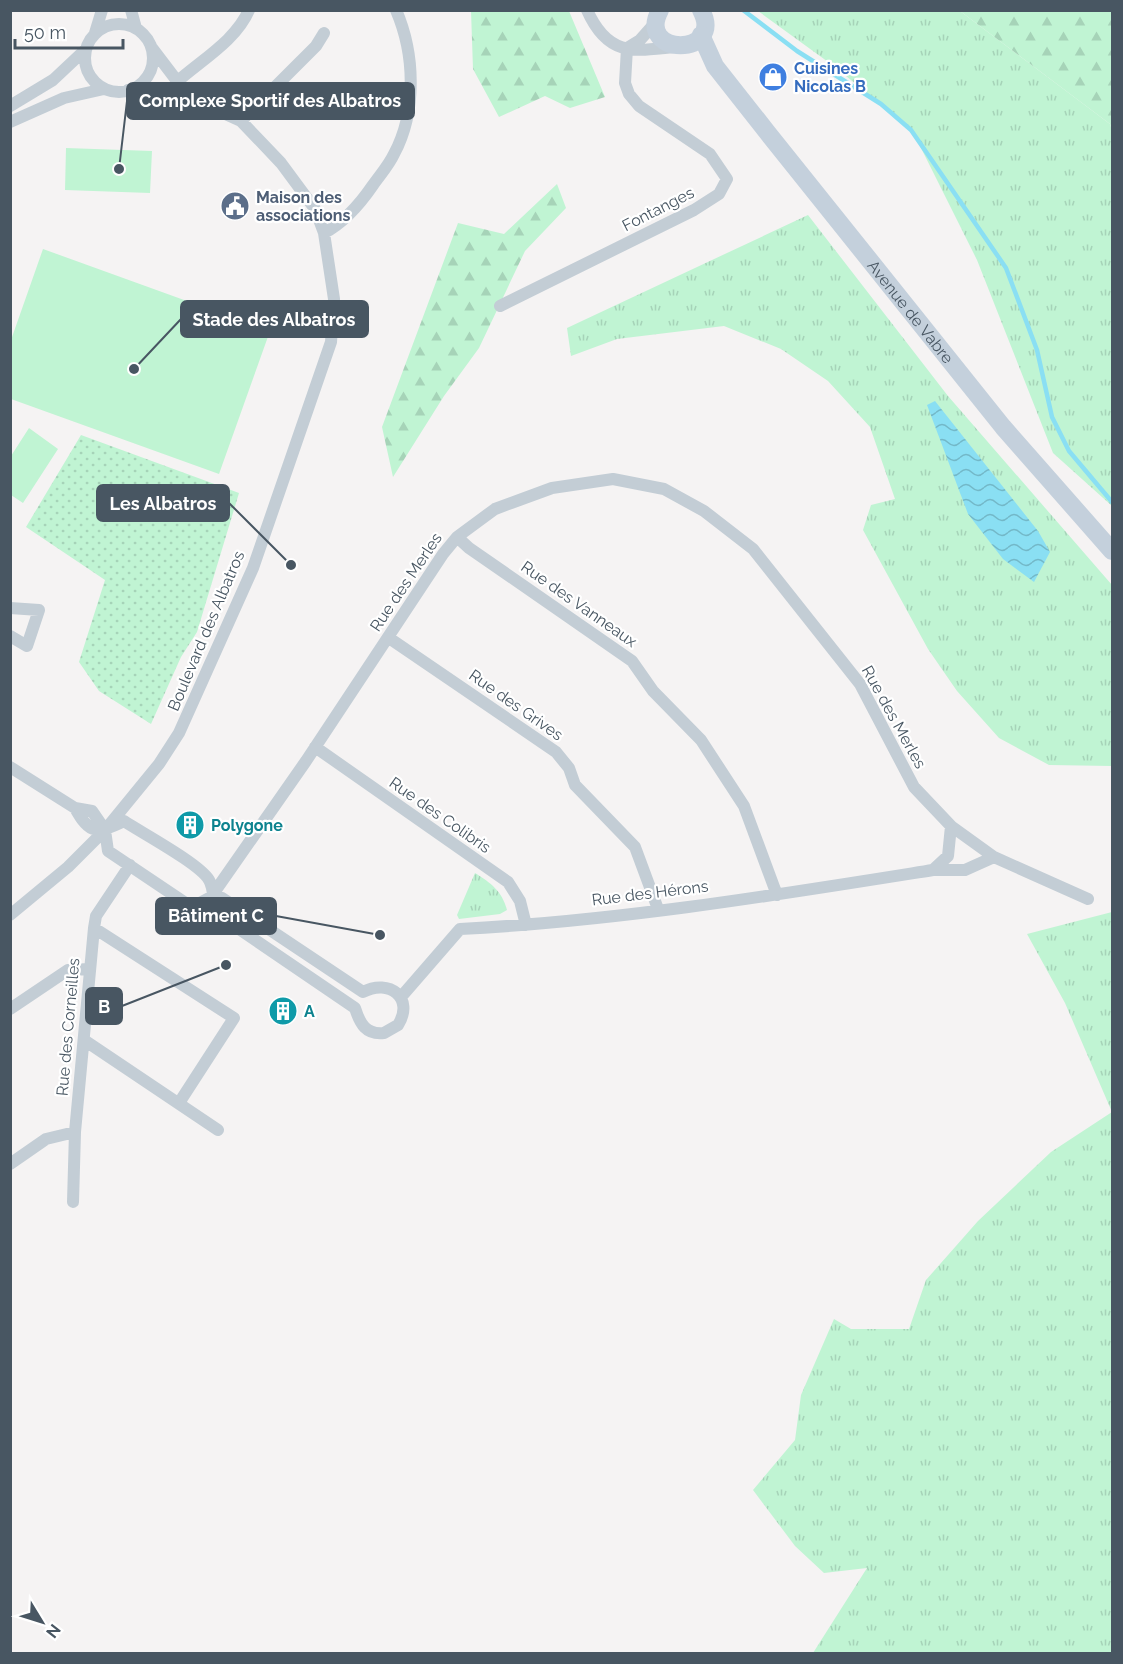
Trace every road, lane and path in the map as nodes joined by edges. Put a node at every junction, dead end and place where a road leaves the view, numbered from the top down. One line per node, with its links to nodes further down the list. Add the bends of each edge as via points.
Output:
1 (102, 10): 9 (street)
2 (131, 10): 8 (street)
3 (249, 10): 17 (street, via 217,50)
4 (396, 10): 24 (street, via 410,58 404,133 368,193 340,225)
5 (587, 10): 14 (street, via 597,32)
6 (701, 10): 11 (main road)
7 (657, 14): 12 (main road, Avenue de Vabre, via 661,38); 14 (street, via 640,40)
8 (136, 28): 9 (street, via 110,25); 13 (street)
9 (95, 33): 15 (street)
10 (324, 33): 22 (street, via 316,46)
11 (701, 35): 12 (main road, via 691,45); 16 (main road, Avenue de Vabre)
12 (679, 47): 14 (street, via 644,52); 16 (main road, Avenue de Vabre)
13 (152, 48): 17 (street); 19 (street, via 149,74)
14 (627, 48): 25 (street, Fontanges, via 628,94 639,106 710,154 727,179 718,194 694,210)
15 (86, 49): 18 (street, via 88,72); 21 (street, via 52,80)
16 (715, 66): 27 (main road, Avenue de Vabre, via 1003,427)
17 (178, 80): 20 (street)
18 (104, 89): 19 (street); 23 (street, via 64,98)
19 (129, 90): 20 (street, Boulevard des Albatros)
20 (190, 98): 22 (street, Boulevard des Albatros)
21 (10, 106)
22 (241, 121): 24 (street, Boulevard des Albatros, via 281,163 315,209)
23 (10, 122)
24 (324, 233): 34 (street, Boulevard des Albatros, via 334,299 331,342 253,568 179,734)
25 (500, 306)
26 (457, 537): 30 (street, Rue des Merles); 33 (street, Rue des Merles, via 495,509 552,488 613,479 664,489 704,510 753,549 860,684 914,787); 38 (street, Rue des Vanneaux, via 632,662 653,691 701,740 744,806)
27 (1113, 550)
28 (10, 608): 29 (street, via 39,610 27,646)
29 (10, 636)
30 (389, 638): 31 (street, Rue des Merles); 41 (street, Rue des Grives, via 556,752 569,768 575,785 634,847)
31 (315, 747): 39 (street, Rue des Merles); 43 (street, Rue des Colibris, via 508,882 520,901)
32 (10, 767): 34 (street, via 75,808 83,823 95,831)
33 (951, 826): 35 (street); 37 (street, via 948,856)
34 (105, 830): 36 (street, via 108,851); 39 (street, via 124,821 202,872 212,886); 42 (street, Boulevard des Albatros, via 74,862)
35 (994, 857): 37 (street, Rue des Hérons, via 965,870); 40 (street)
36 (130, 865): 39 (street, via 194,906); 44 (street, Rue des Corneilles, via 96,916)
37 (933, 870): 38 (street, Rue des Hérons)
38 (777, 895): 41 (street, Rue des Hérons)
39 (212, 897): 46 (street, via 228,902 363,992 382,985 392,988); 46 (street, via 220,916 355,1008 365,1029 378,1034 392,1030 403,1017)
40 (1088, 899)
41 (658, 909): 43 (street, Rue des Hérons)
42 (10, 915)
43 (526, 926): 46 (street, Rue des Hérons, via 460,929)
44 (94, 928): 45 (street, Rue des Corneilles); 49 (street, via 234,1018)
45 (90, 969): 47 (street, via 68,970); 48 (street, Rue des Corneilles)
46 (400, 997)
47 (10, 1009)
48 (84, 1040): 49 (street); 51 (street, Rue des Corneilles)
49 (179, 1103): 50 (street)
50 (218, 1131)
51 (75, 1132): 52 (street, via 46,1139); 53 (street, Rue des Corneilles)
52 (10, 1164)
53 (73, 1202)

